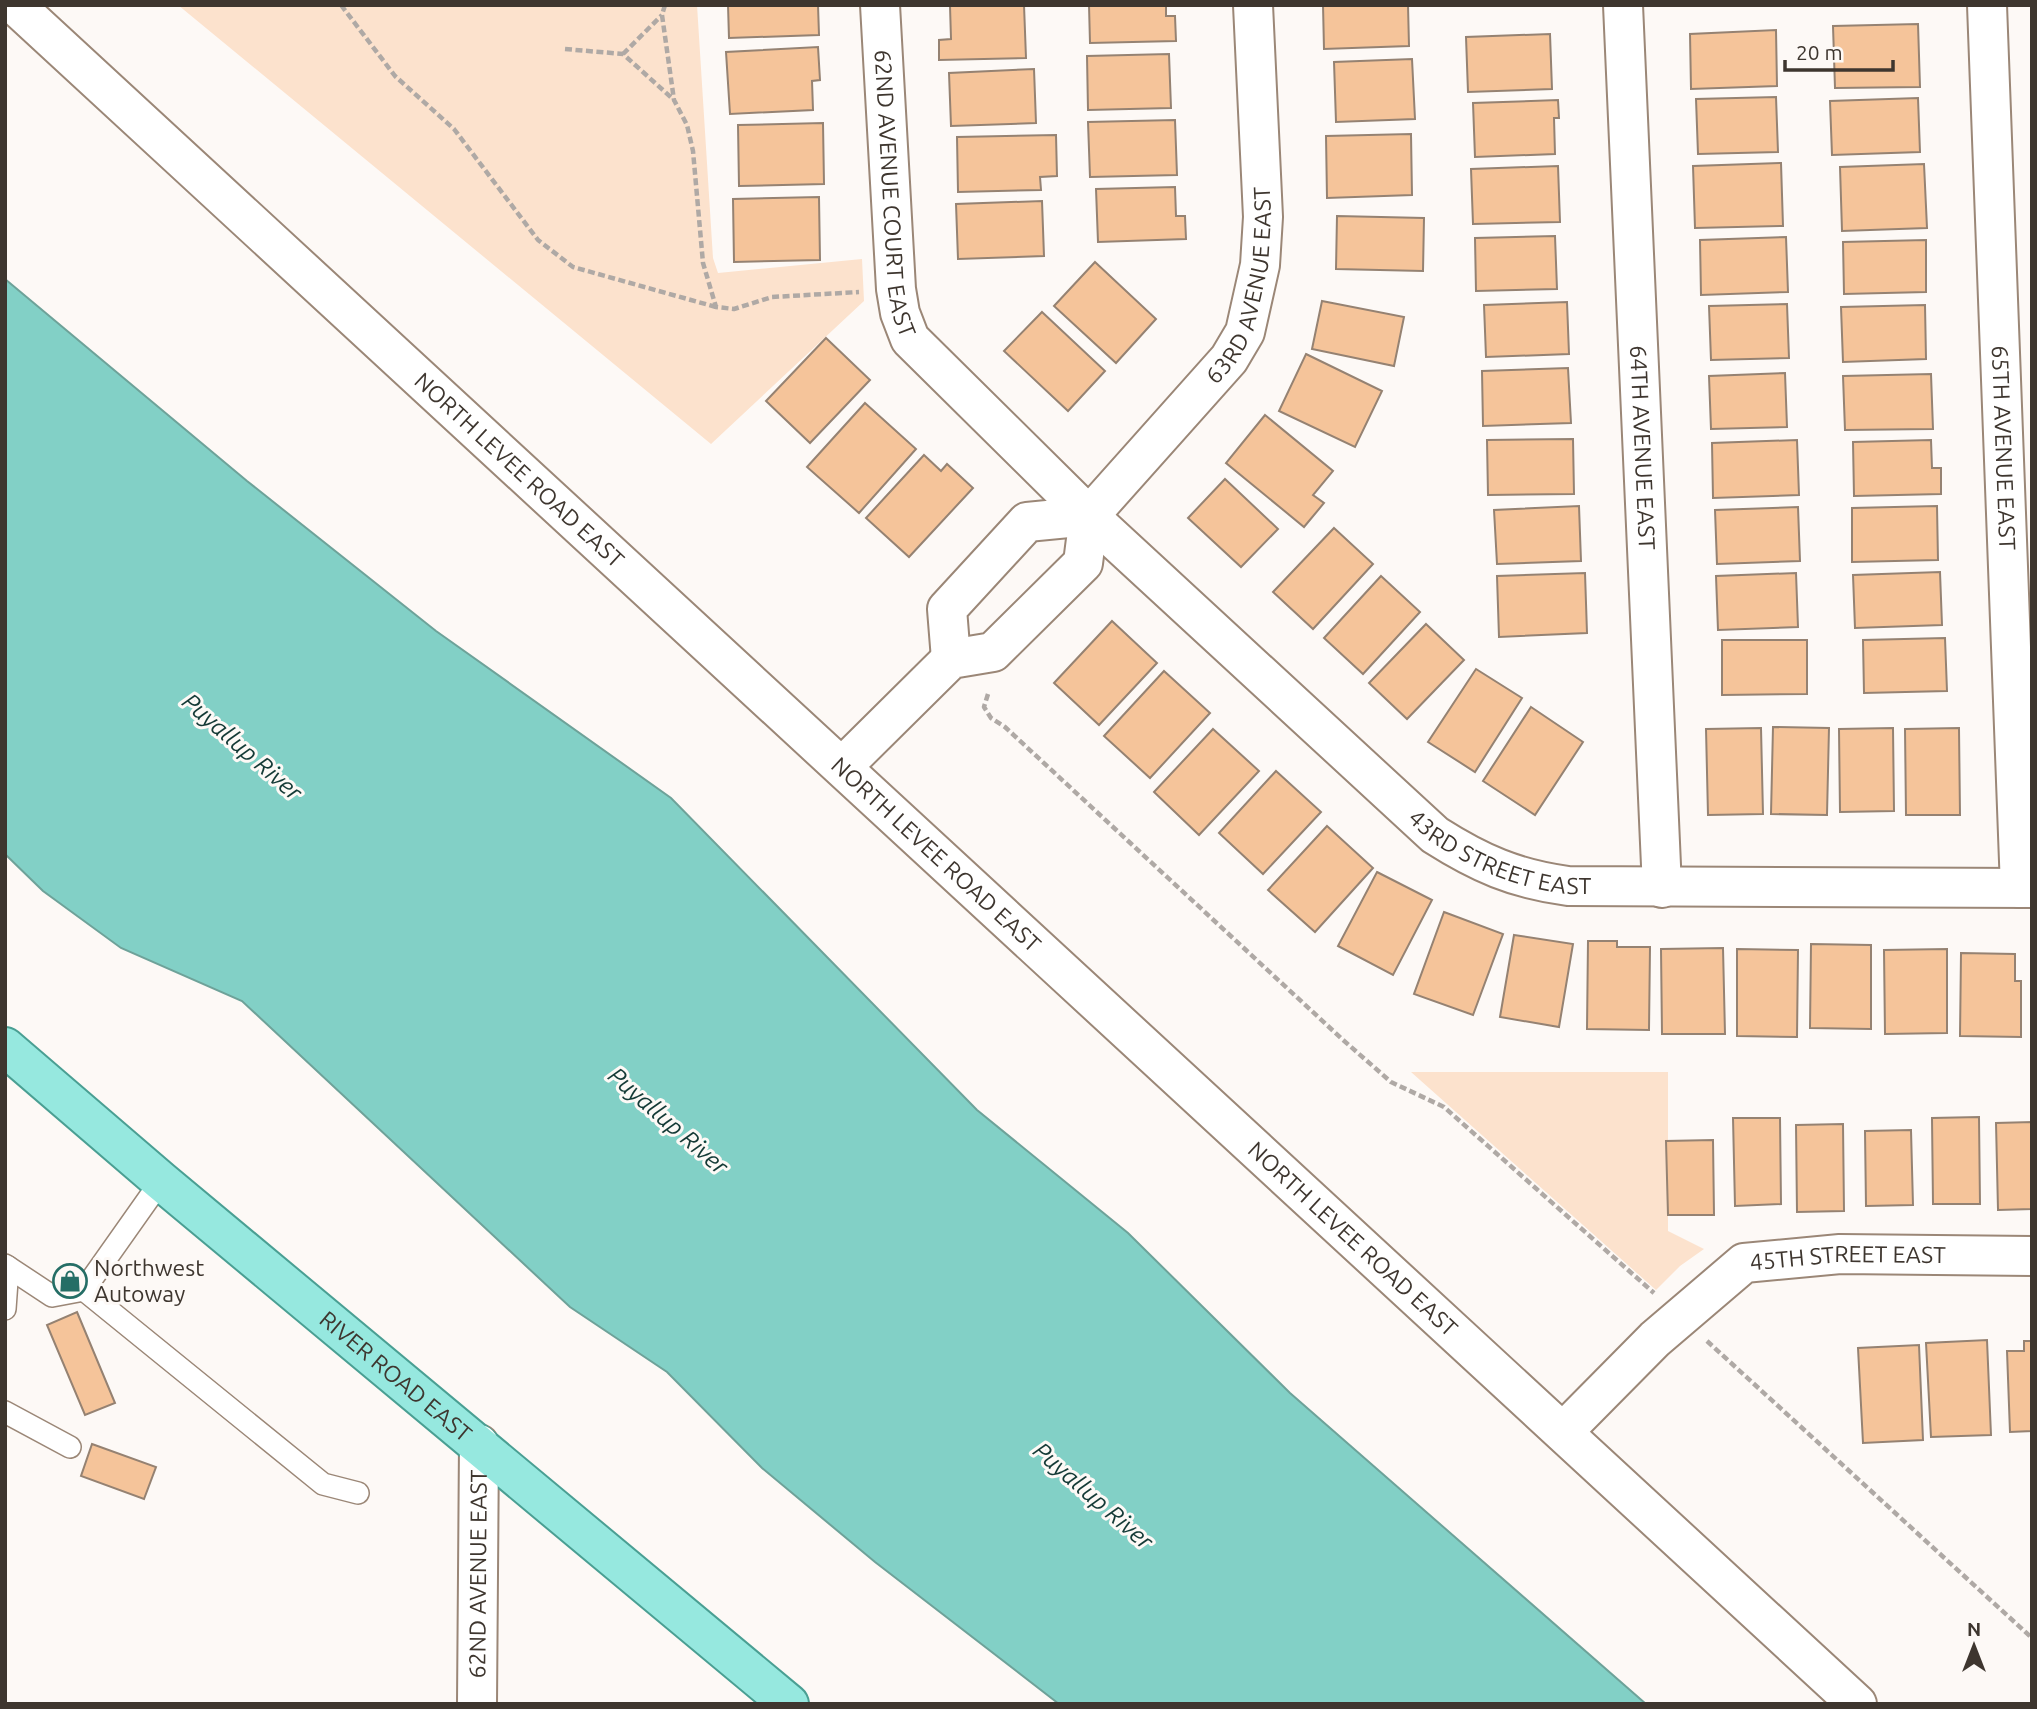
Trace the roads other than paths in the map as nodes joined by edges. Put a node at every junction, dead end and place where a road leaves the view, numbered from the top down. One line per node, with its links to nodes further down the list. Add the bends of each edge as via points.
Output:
1 (15, 5): 8 (street, NORTH LEVEE ROAD EAST)
2 (880, 5): 6 (street, 62ND AVENUE COURT EAST, via 896,289 910,339)
3 (1253, 5): 6 (street, 63RD AVENUE EAST, via 1263,217 1260,265 1245,331 1221,368)
4 (1623, 5): 9 (street, 64TH AVENUE EAST)
5 (1987, 5): 10 (street, 65TH AVENUE EAST)
6 (1089, 516): 7 (street, via 1083,563 993,652); 7 (street, via 1027,522 947,609); 9 (street, 43RD STREET EAST, via 1435,835 1464,854 1529,881)
7 (951, 659): 8 (street)
8 (843, 766): 18 (street, NORTH LEVEE ROAD EAST)
9 (1662, 888): 10 (street, 43RD STREET EAST)
10 (2026, 888)
11 (5, 1047): 12 (main road, RIVER ROAD EAST)
12 (161, 1181): 15 (lane); 19 (main road, RIVER ROAD EAST)
13 (2032, 1256): 18 (street, 45TH STREET EAST, via 1840,1254 1744,1263 1682,1316)
14 (7, 1266): 15 (lane, via 52,1296); 16 (lane)
15 (84, 1290): 21 (lane, via 323,1484)
16 (5, 1309)
17 (5, 1412): 20 (lane)
18 (1563, 1432): 24 (street, NORTH LEVEE ROAD EAST)
19 (479, 1444): 22 (street, 62ND AVENUE EAST); 23 (main road, RIVER ROAD EAST)
20 (70, 1447)
21 (358, 1493)
22 (477, 1704)
23 (789, 1704)
24 (1857, 1704)

